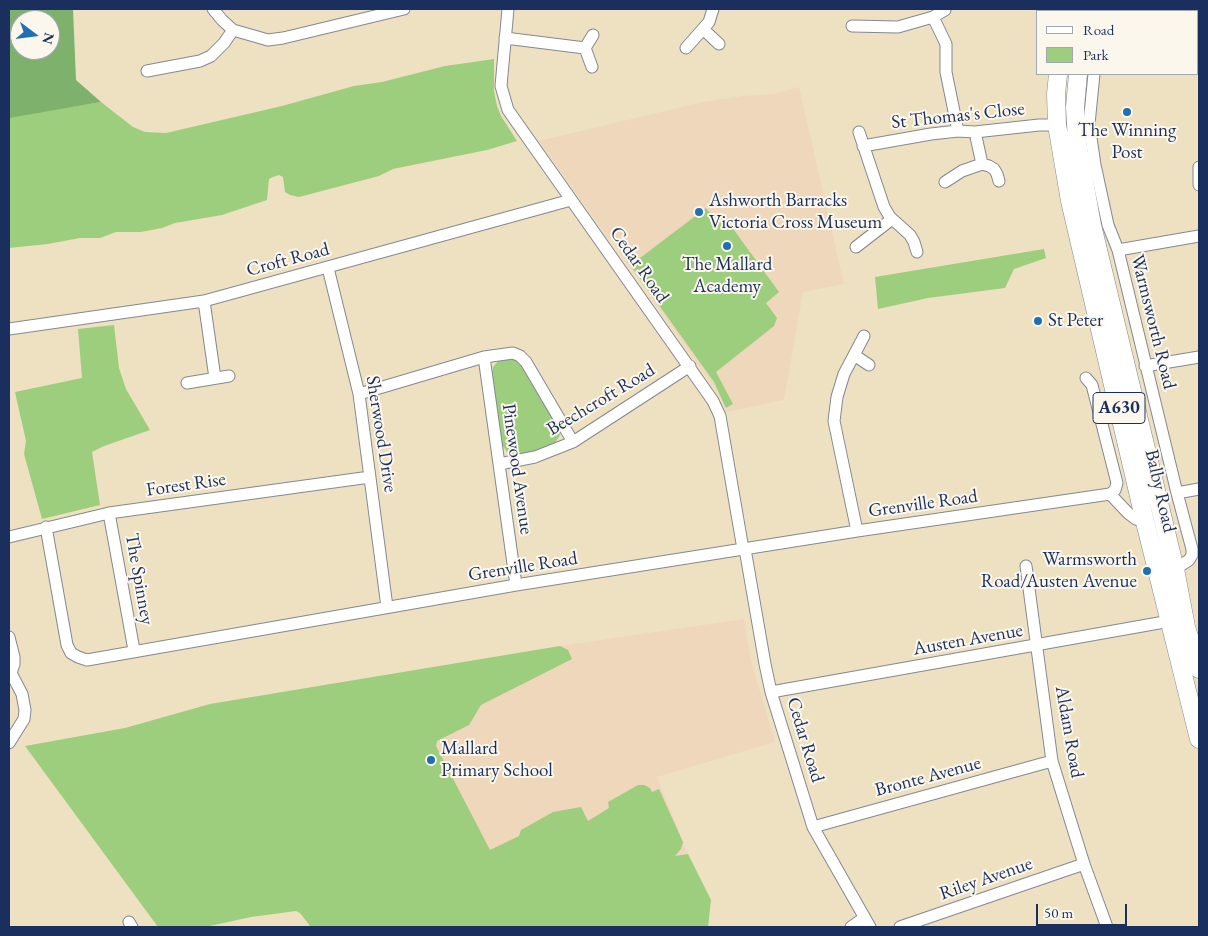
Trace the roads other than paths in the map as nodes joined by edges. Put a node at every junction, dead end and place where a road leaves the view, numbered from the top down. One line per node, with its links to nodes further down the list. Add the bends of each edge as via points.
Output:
1 (213, 9): 8 (street)
2 (404, 9): 8 (street, via 268,40)
3 (508, 9): 11 (street, Cedar Road)
4 (713, 9): 9 (street)
5 (945, 10): 6 (street)
6 (933, 17): 7 (street, via 898,27); 21 (street, via 946,44 946,72)
7 (852, 26)
8 (233, 30): 16 (street, via 211,56)
9 (703, 30): 12 (street); 14 (street)
10 (593, 35): 13 (street)
11 (505, 38): 13 (street); 30 (street, Cedar Road, via 500,86 508,110)
12 (719, 44)
13 (585, 48): 15 (street)
14 (686, 48)
15 (592, 67)
16 (147, 71)
17 (1058, 75): 20 (main road, Balby Road / A630)
18 (1078, 75): 64 (main road, Balby Road / A630, via 1075,107 1080,166)
19 (1094, 75): 34 (street, Warmsworth Road, via 1089,124 1091,142 1108,225)
20 (1057, 126): 23 (street, St Thomas's Close); 58 (main road, Balby Road / A630, via 1070,201)
21 (958, 131): 23 (street, St Thomas's Close); 24 (street, St Thomas's Close)
22 (859, 132): 24 (street)
23 (975, 132): 25 (street)
24 (863, 146): 31 (street, via 879,197)
25 (982, 164): 27 (street, via 994,169); 28 (street)
26 (1199, 167): 29 (street)
27 (999, 181)
28 (945, 182)
29 (1199, 185)
30 (571, 200): 36 (street, Croft Road); 44 (street, Cedar Road)
31 (892, 219): 33 (street); 35 (street, via 910,235)
32 (1199, 236): 34 (street)
33 (856, 247)
34 (1118, 250): 45 (street, Warmsworth Road)
35 (917, 252)
36 (328, 268): 37 (street, Croft Road); 50 (street, Sherwood Drive)
37 (204, 301): 38 (street, Croft Road); 47 (street)
38 (9, 329)
39 (864, 336): 40 (street)
40 (854, 355): 43 (street); 60 (street, via 837,397 834,421)
41 (484, 357): 50 (street); 51 (street, via 507,353 520,356); 52 (street, Pinewood Avenue)
42 (1199, 357): 45 (street)
43 (869, 365)
44 (690, 366): 51 (street, Beechcroft Road); 62 (street, Cedar Road, via 720,416)
45 (1145, 366): 56 (street, Warmsworth Road)
46 (229, 376): 47 (street)
47 (215, 378): 49 (street)
48 (1086, 378): 55 (street, via 1092,385 1116,483)
49 (187, 383)
50 (359, 394): 53 (street, Sherwood Drive)
51 (573, 442): 52 (street, Beechcroft Road, via 536,457)
52 (499, 464): 65 (street, Pinewood Avenue)
53 (370, 477): 57 (street, Forest Rise); 66 (street, Sherwood Drive)
54 (1199, 489): 56 (street)
55 (1110, 494): 58 (street, via 1128,513); 60 (street, Grenville Road)
56 (1177, 494): 64 (street, Warmsworth Road, via 1192,555)
57 (109, 513): 59 (street, Forest Rise); 70 (street, The Spinney)
58 (1145, 522): 67 (main road, Balby Road / A630)
59 (46, 527): 61 (street, Forest Rise); 70 (street, Grenville Road, via 71,653 87,660)
60 (857, 531): 62 (street, Grenville Road)
61 (9, 537)
62 (744, 549): 65 (street, Grenville Road); 73 (street, Cedar Road)
63 (1026, 566): 69 (street, Aldam Road)
64 (1175, 569): 67 (main road, Balby Road / A630)
65 (516, 586): 66 (street, Grenville Road)
66 (387, 607): 70 (street, Grenville Road)
67 (1185, 624): 69 (street, Austen Avenue); 71 (main road, Balby Road / A630); 74 (main road, Balby Road / A630)
68 (9, 637): 72 (street, via 14,657)
69 (1038, 645): 73 (street, Austen Avenue); 76 (street, Aldam Road)
70 (134, 650)
71 (1199, 669)
72 (10, 674): 75 (street, via 22,694 25,710 24,719)
73 (772, 692): 77 (street, Cedar Road)
74 (1199, 739)
75 (9, 743)
76 (1052, 761): 77 (street, Bronte Avenue); 78 (street, Aldam Road)
77 (813, 827): 79 (street, Cedar Road)
78 (1084, 864): 81 (street, Riley Avenue); 82 (street, Aldam Road)
79 (867, 923): 80 (street)
80 (851, 927)
81 (900, 927)
82 (1107, 927)

